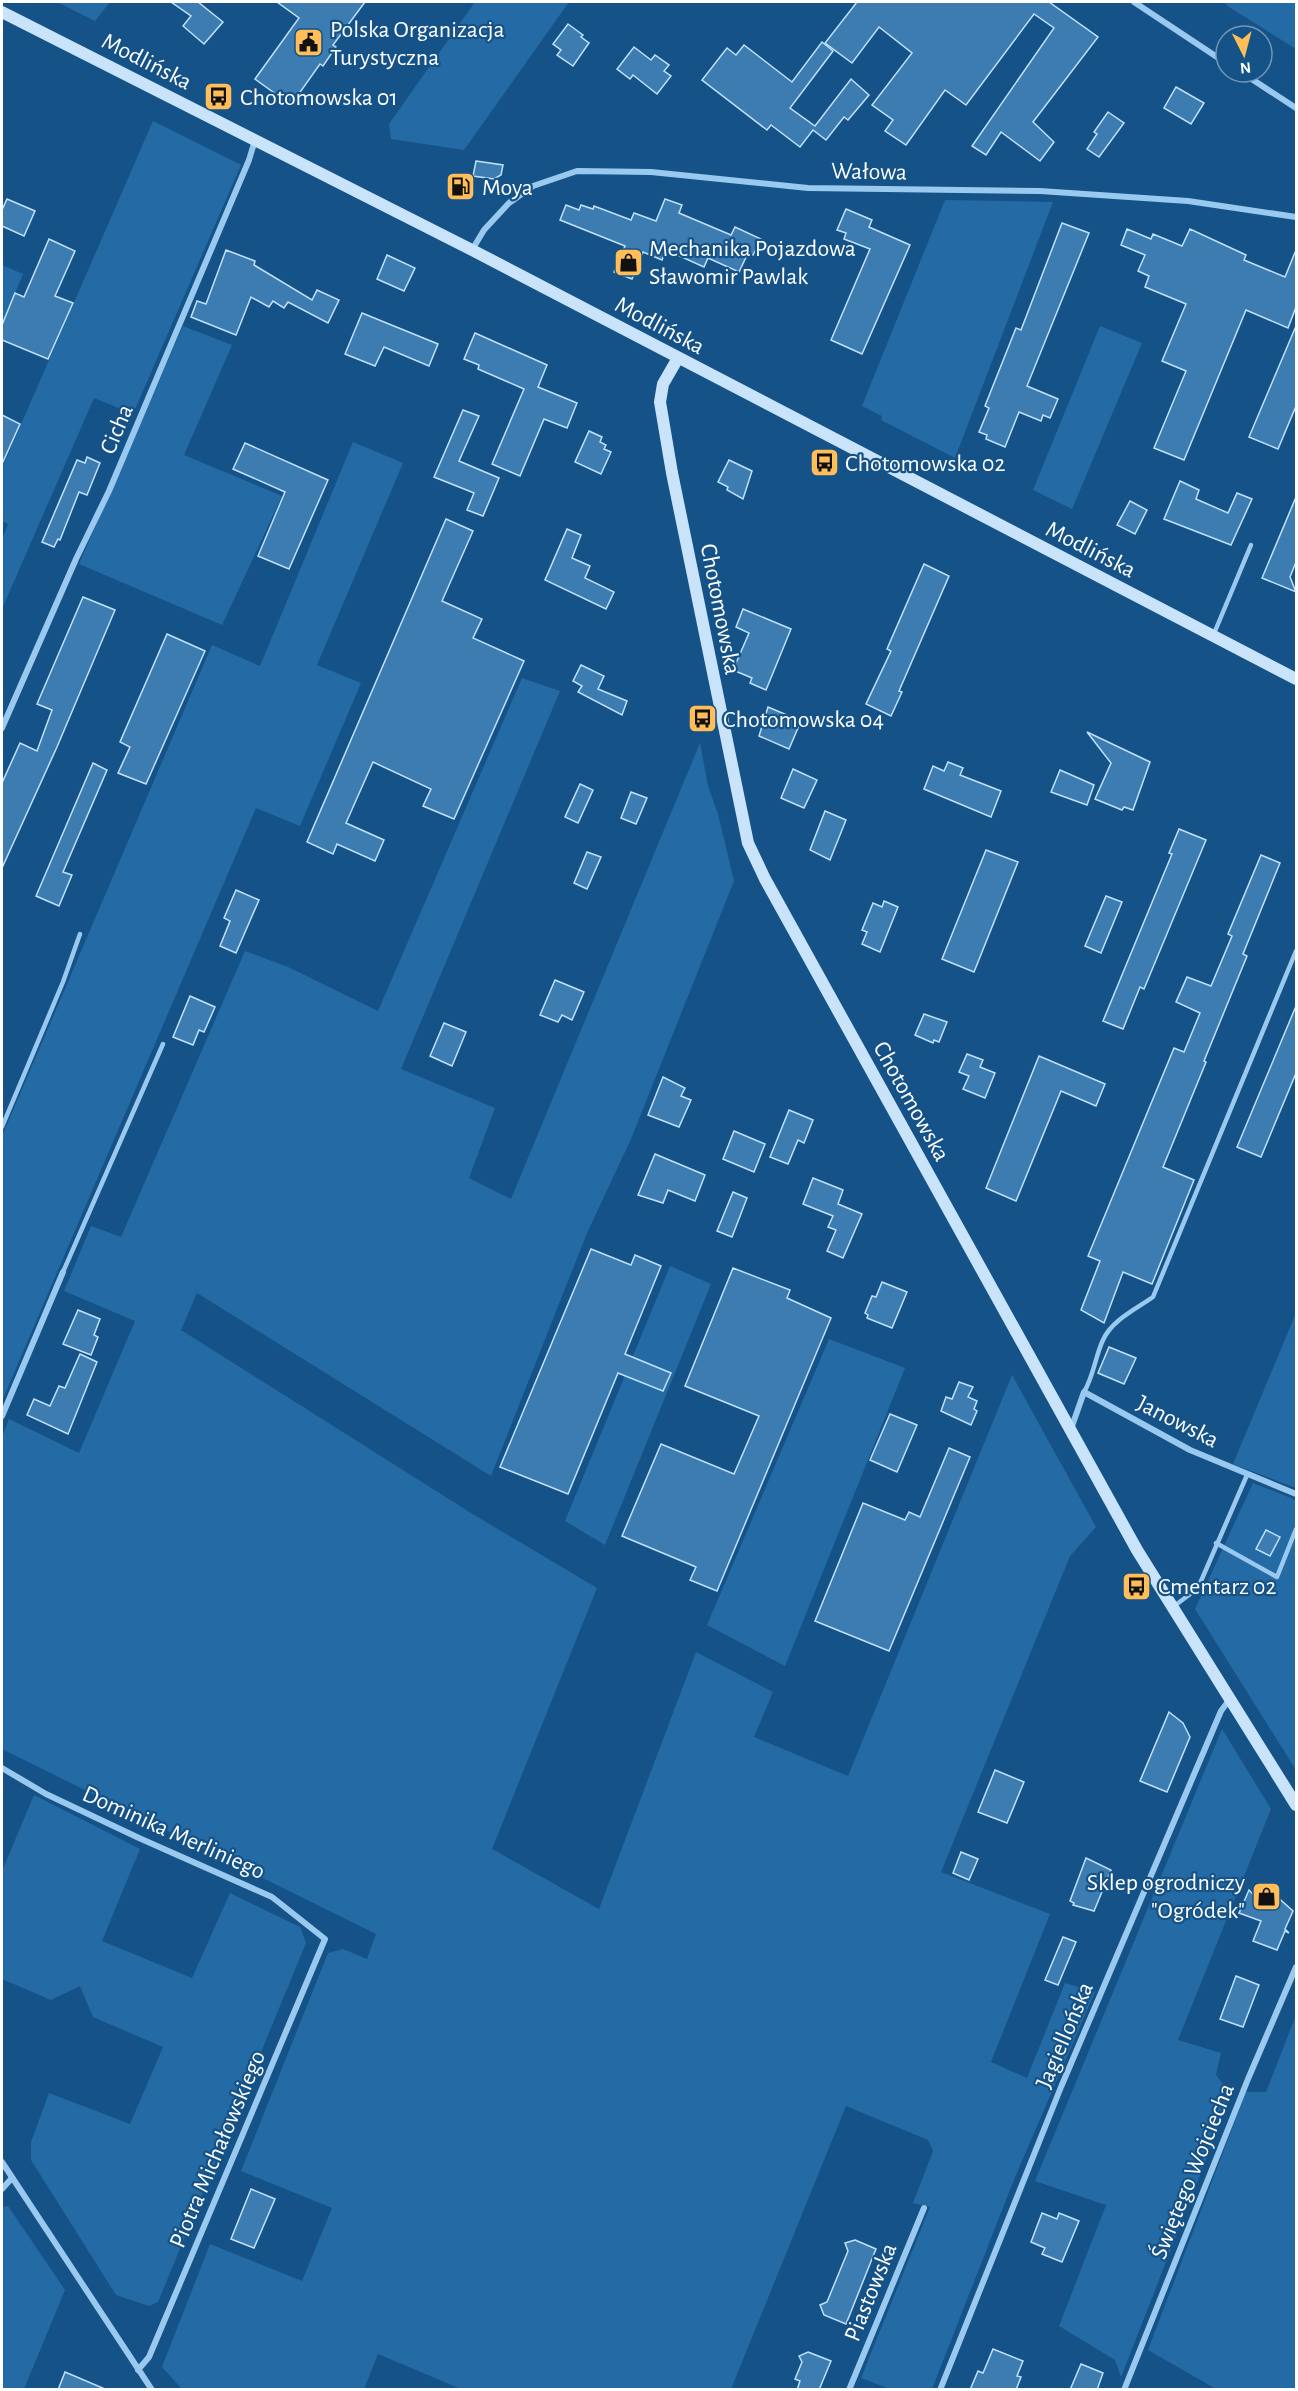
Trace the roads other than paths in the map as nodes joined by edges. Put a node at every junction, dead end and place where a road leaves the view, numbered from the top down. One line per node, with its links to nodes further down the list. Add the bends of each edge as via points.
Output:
1 (1134, 2): 3 (street)
2 (2, 12): 6 (street, Modlińska)
3 (1214, 55)
4 (1259, 84): 5 (street)
5 (1296, 108)
6 (255, 140): 8 (street, Modlińska); 13 (street, Cicha, via 109,491)
7 (1296, 217): 8 (street, Wałowa, via 1188,201 1040,191 808,189 651,172 578,171 533,186 509,203 483,230)
8 (472, 249): 9 (street, Modlińska)
9 (678, 358): 11 (street, Modlińska); 21 (street, Chotomowska, via 663,384 660,402 748,843)
10 (1251, 545): 11 (lane)
11 (1213, 636): 12 (street, Modlińska)
12 (1296, 679)
13 (2, 728)
14 (80, 934): 17 (lane)
15 (1296, 951): 19 (lane, via 1153,1297 1115,1323 1104,1338 1093,1377)
16 (163, 1044): 18 (lane)
17 (2, 1127)
18 (63, 1272): 20 (street)
19 (1084, 1392): 21 (street); 22 (street, Janowska, via 1190,1450)
20 (2, 1416)
21 (1071, 1431): 26 (street, Chotomowska)
22 (1246, 1475): 23 (street, Janowska); 25 (lane)
23 (1296, 1494)
24 (1296, 1529): 25 (lane, via 1277,1577)
25 (1216, 1543): 26 (lane, via 1198,1588)
26 (1173, 1607): 27 (street, Chotomowska)
27 (1231, 1698): 29 (street, Chotomowska); 40 (street, Jagiellońska, via 1221,1711 1066,2077)
28 (2, 1768): 30 (street, Dominika Merliniego, via 46,1794 272,1896)
29 (1296, 1805)
30 (325, 1939): 36 (street, Piotra Michałowskiego, via 152,2351)
31 (1296, 1967): 41 (street, Świętego Wojciecha)
32 (2, 2162): 33 (street)
33 (12, 2178): 34 (street); 36 (street)
34 (2, 2189)
35 (924, 2208): 39 (street, Piastowska)
36 (138, 2370): 37 (street)
37 (146, 2386): 38 (street)
38 (152, 2390)
39 (849, 2390)
40 (940, 2390)
41 (1124, 2390)

